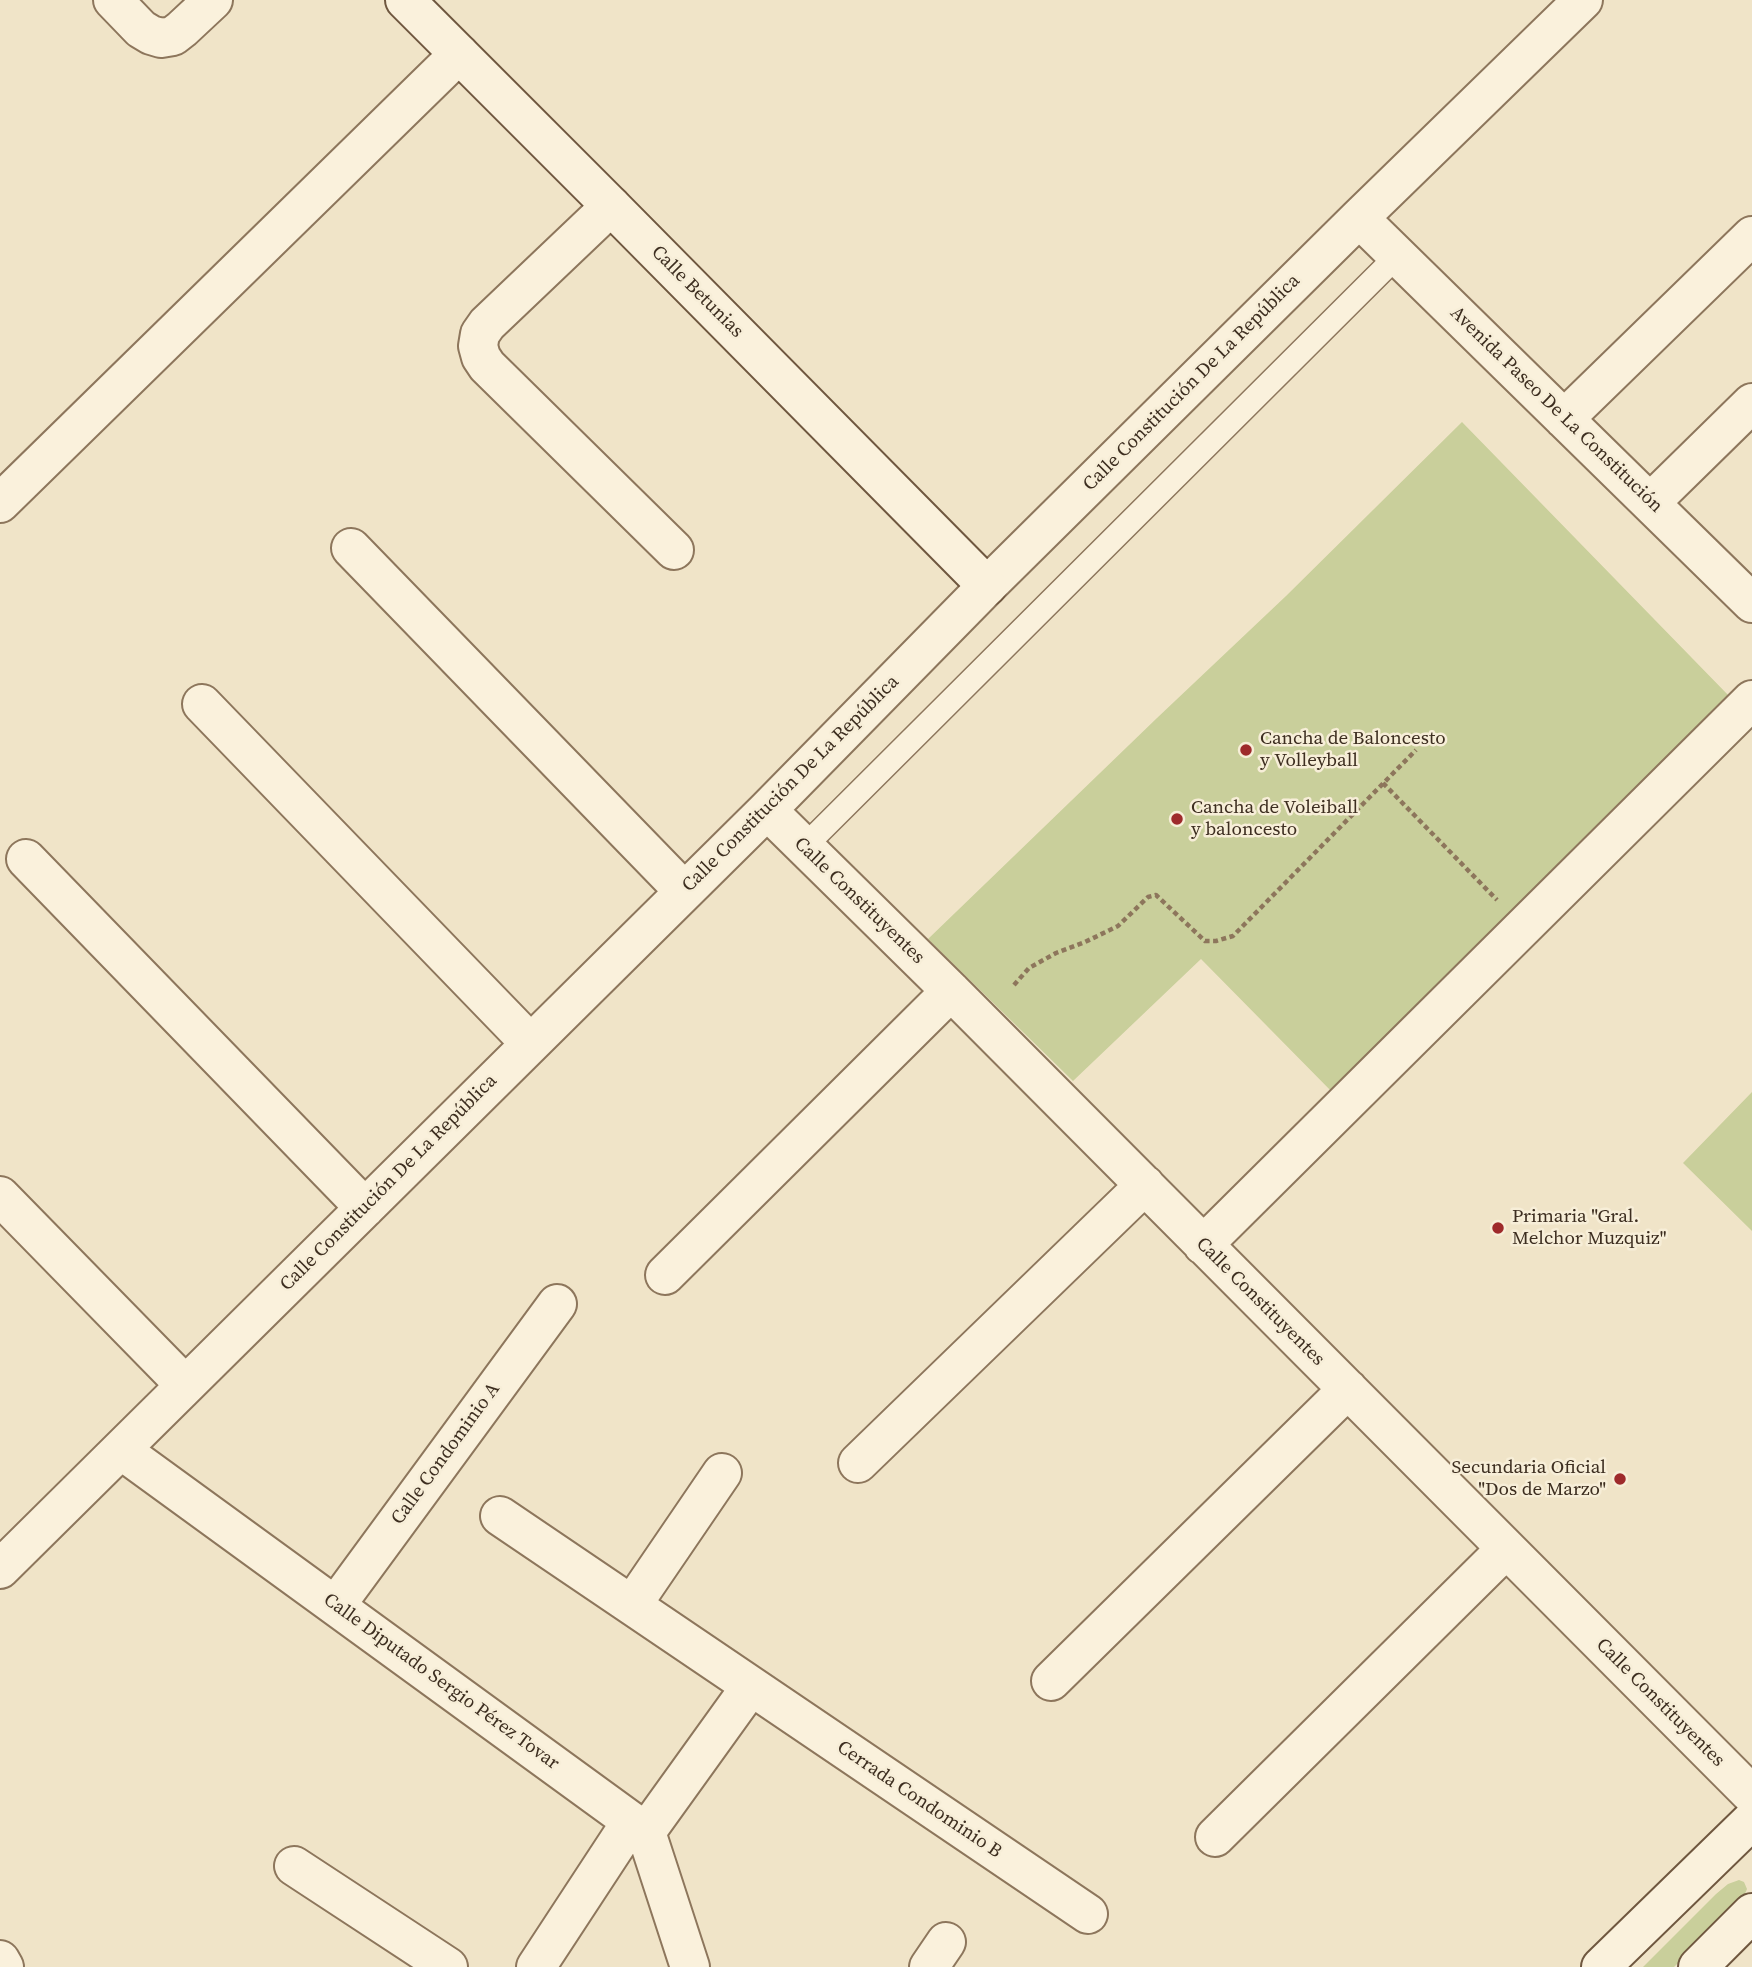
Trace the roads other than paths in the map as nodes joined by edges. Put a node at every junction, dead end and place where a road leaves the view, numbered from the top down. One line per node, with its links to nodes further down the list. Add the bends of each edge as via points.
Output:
1 (113, 0): 2 (street, via 141,29 162,38 173,36)
2 (213, 0)
3 (405, 0): 5 (street, Calle Betunias)
4 (1583, 0): 7 (street, Calle Constitución De La República)
5 (459, 54): 6 (street, Calle Betunias); 12 (street)
6 (611, 205): 15 (street, via 487,324 478,345 487,366); 16 (street, Calle Betunias)
7 (1359, 218): 9 (street, Avenida Paseo De La Constitución); 16 (street, Calle Constitución De La República)
8 (1752, 236): 11 (street)
9 (1397, 256): 11 (street, Avenida Paseo De La Constitución); 21 (lane)
10 (1752, 403): 13 (street)
11 (1564, 419): 13 (street, Avenida Paseo De La Constitución)
12 (0, 503)
13 (1650, 503): 17 (street, Avenida Paseo De La Constitución)
14 (351, 548): 23 (street)
15 (674, 550)
16 (987, 586): 20 (street, Calle Constitución De La República)
17 (1752, 603)
18 (1752, 700): 29 (street)
19 (202, 704): 25 (street)
20 (767, 810): 21 (street, Calle Constituyentes); 23 (street, Calle Constitución De La República)
21 (804, 847): 24 (street, Calle Constituyentes)
22 (26, 859): 28 (street)
23 (684, 891): 25 (street, Calle Constitución De La República)
24 (951, 991): 26 (street, Calle Constituyentes); 30 (street)
25 (530, 1043): 28 (street, Calle Constitución De La República)
26 (1145, 1185): 29 (street, Calle Constituyentes); 35 (street)
27 (0, 1196): 32 (street)
28 (365, 1208): 32 (street, Calle Constitución De La República)
29 (1203, 1245): 33 (street, Calle Constituyentes)
30 (665, 1275)
31 (557, 1304): 40 (street, Calle Condominio A)
32 (185, 1385): 34 (street, Calle Constitución De La República)
33 (1348, 1389): 38 (street, Calle Constituyentes); 42 (street)
34 (121, 1450): 39 (street, Calle Constitución De La República); 40 (street, Calle Diputado Sergio Pérez Tovar)
35 (858, 1463)
36 (722, 1473): 41 (street)
37 (500, 1516): 41 (street, Cerrada Condominio B)
38 (1506, 1549): 44 (street, Calle Constituyentes); 47 (street)
39 (0, 1569)
40 (336, 1605): 46 (street, Calle Diputado Sergio Pérez Tovar)
41 (632, 1605): 43 (street, Cerrada Condominio B)
42 (1051, 1681)
43 (751, 1686): 46 (street); 50 (street, Cerrada Condominio B)
44 (1752, 1795)
45 (1752, 1820): 56 (street)
46 (639, 1827): 54 (street); 55 (street)
47 (1215, 1837)
48 (294, 1866): 53 (street)
49 (1752, 1913): 57 (street)
50 (1088, 1914)
51 (0, 1959): 52 (street)
52 (4, 1967)
53 (448, 1967)
54 (536, 1967)
55 (690, 1967)
56 (1601, 1967)
57 (1698, 1967)

